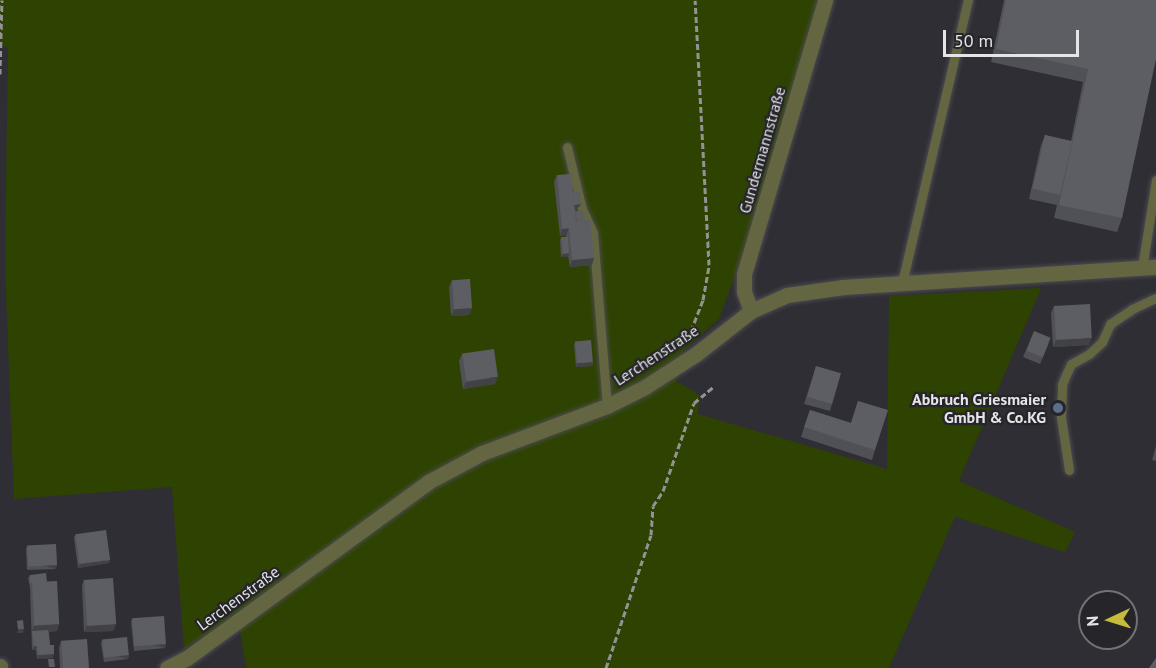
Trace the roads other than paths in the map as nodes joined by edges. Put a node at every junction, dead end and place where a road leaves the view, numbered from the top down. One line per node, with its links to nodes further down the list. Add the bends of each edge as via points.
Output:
1 (825, 0): 8 (street, Gundermannstraße, via 744,274 744,292)
2 (968, 0): 6 (lane)
3 (567, 147): 10 (lane, via 582,209 593,233)
4 (1156, 180): 5 (lane)
5 (1149, 267): 6 (street, Lerchenstraße)
6 (902, 283): 8 (street, Lerchenstraße, via 787,295)
7 (1156, 298): 14 (lane, via 1110,324 1102,342 1071,364 1062,384 1061,417)
8 (751, 311): 13 (street, Lerchenstraße, via 696,354)
9 (591, 350): 10 (lane, via 600,351)
10 (603, 357): 12 (lane)
11 (591, 361): 12 (lane, via 602,363)
12 (604, 372): 13 (lane)
13 (607, 406): 15 (street, Lerchenstraße, via 482,453 428,482)
14 (1069, 470)
15 (167, 668)

